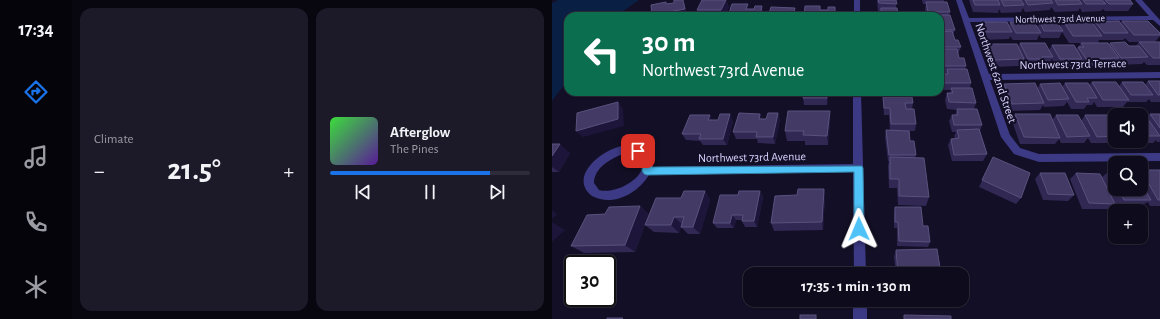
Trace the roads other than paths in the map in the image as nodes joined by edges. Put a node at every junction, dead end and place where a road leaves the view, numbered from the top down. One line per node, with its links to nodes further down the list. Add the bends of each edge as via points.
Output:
1 (857, 0): 4 (street)
2 (959, 0): 6 (street, Northwest 62nd Street)
3 (1138, 0): 5 (street)
4 (857, 12)
5 (1155, 18): 6 (street, Northwest 73rd Avenue); 7 (street)
6 (965, 20): 9 (street, Northwest 62nd Street)
7 (1160, 24)
8 (1160, 75): 9 (street, Northwest 73rd Terrace)
9 (986, 77): 11 (street, Northwest 62nd Street, via 1006,137 1017,151 1039,158)
10 (857, 96): 12 (street)
11 (1160, 157)
12 (858, 168): 13 (street, Northwest 73rd Avenue); 14 (street)
13 (647, 171): 13 (street, via 632,188 615,195 600,195 590,188 588,183 592,170 598,163 622,150 644,154 647,158)
14 (860, 267)
15 (860, 307): 16 (street)
16 (860, 319)

